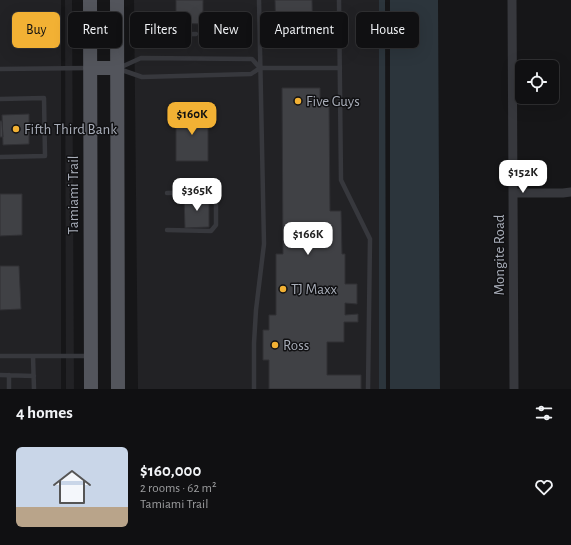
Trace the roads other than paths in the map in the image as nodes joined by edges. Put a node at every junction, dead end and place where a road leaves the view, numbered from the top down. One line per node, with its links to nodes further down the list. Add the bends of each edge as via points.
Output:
1 (90, 0): 8 (main road, Tamiami Trail)
2 (117, 0): 9 (main road)
3 (259, 0): 10 (lane)
4 (339, 0): 11 (lane)
5 (512, 0): 17 (street, Mongite Road)
6 (191, 34): 7 (lane)
7 (196, 34)
8 (90, 68): 9 (main road); 12 (lane); 19 (main road, Tamiami Trail)
9 (117, 68): 10 (lane, via 142,76 250,74); 10 (lane, via 141,58 156,58 252,59); 30 (main road)
10 (260, 68): 11 (lane); 31 (lane, via 264,244 256,310)
11 (340, 68): 32 (lane, via 341,180 370,240)
12 (0, 69)
13 (0, 99): 14 (lane, via 44,98 45,156)
14 (0, 157)
15 (571, 192): 17 (street)
16 (168, 193): 18 (lane, via 213,192 216,197 216,225 212,231)
17 (513, 193): 33 (street, Mongite Road)
18 (167, 230)
19 (91, 308): 22 (main road, Tamiami Trail); 29 (main road, via 98,340)
20 (0, 356): 21 (lane)
21 (33, 356): 22 (lane); 25 (lane)
22 (91, 356): 28 (main road, Tamiami Trail)
23 (9, 375): 24 (lane); 25 (lane); 26 (lane)
24 (0, 376)
25 (34, 376): 27 (lane)
26 (9, 389)
27 (34, 389)
28 (91, 389)
29 (98, 389)
30 (118, 389)
31 (254, 389)
32 (368, 389)
33 (514, 389)

